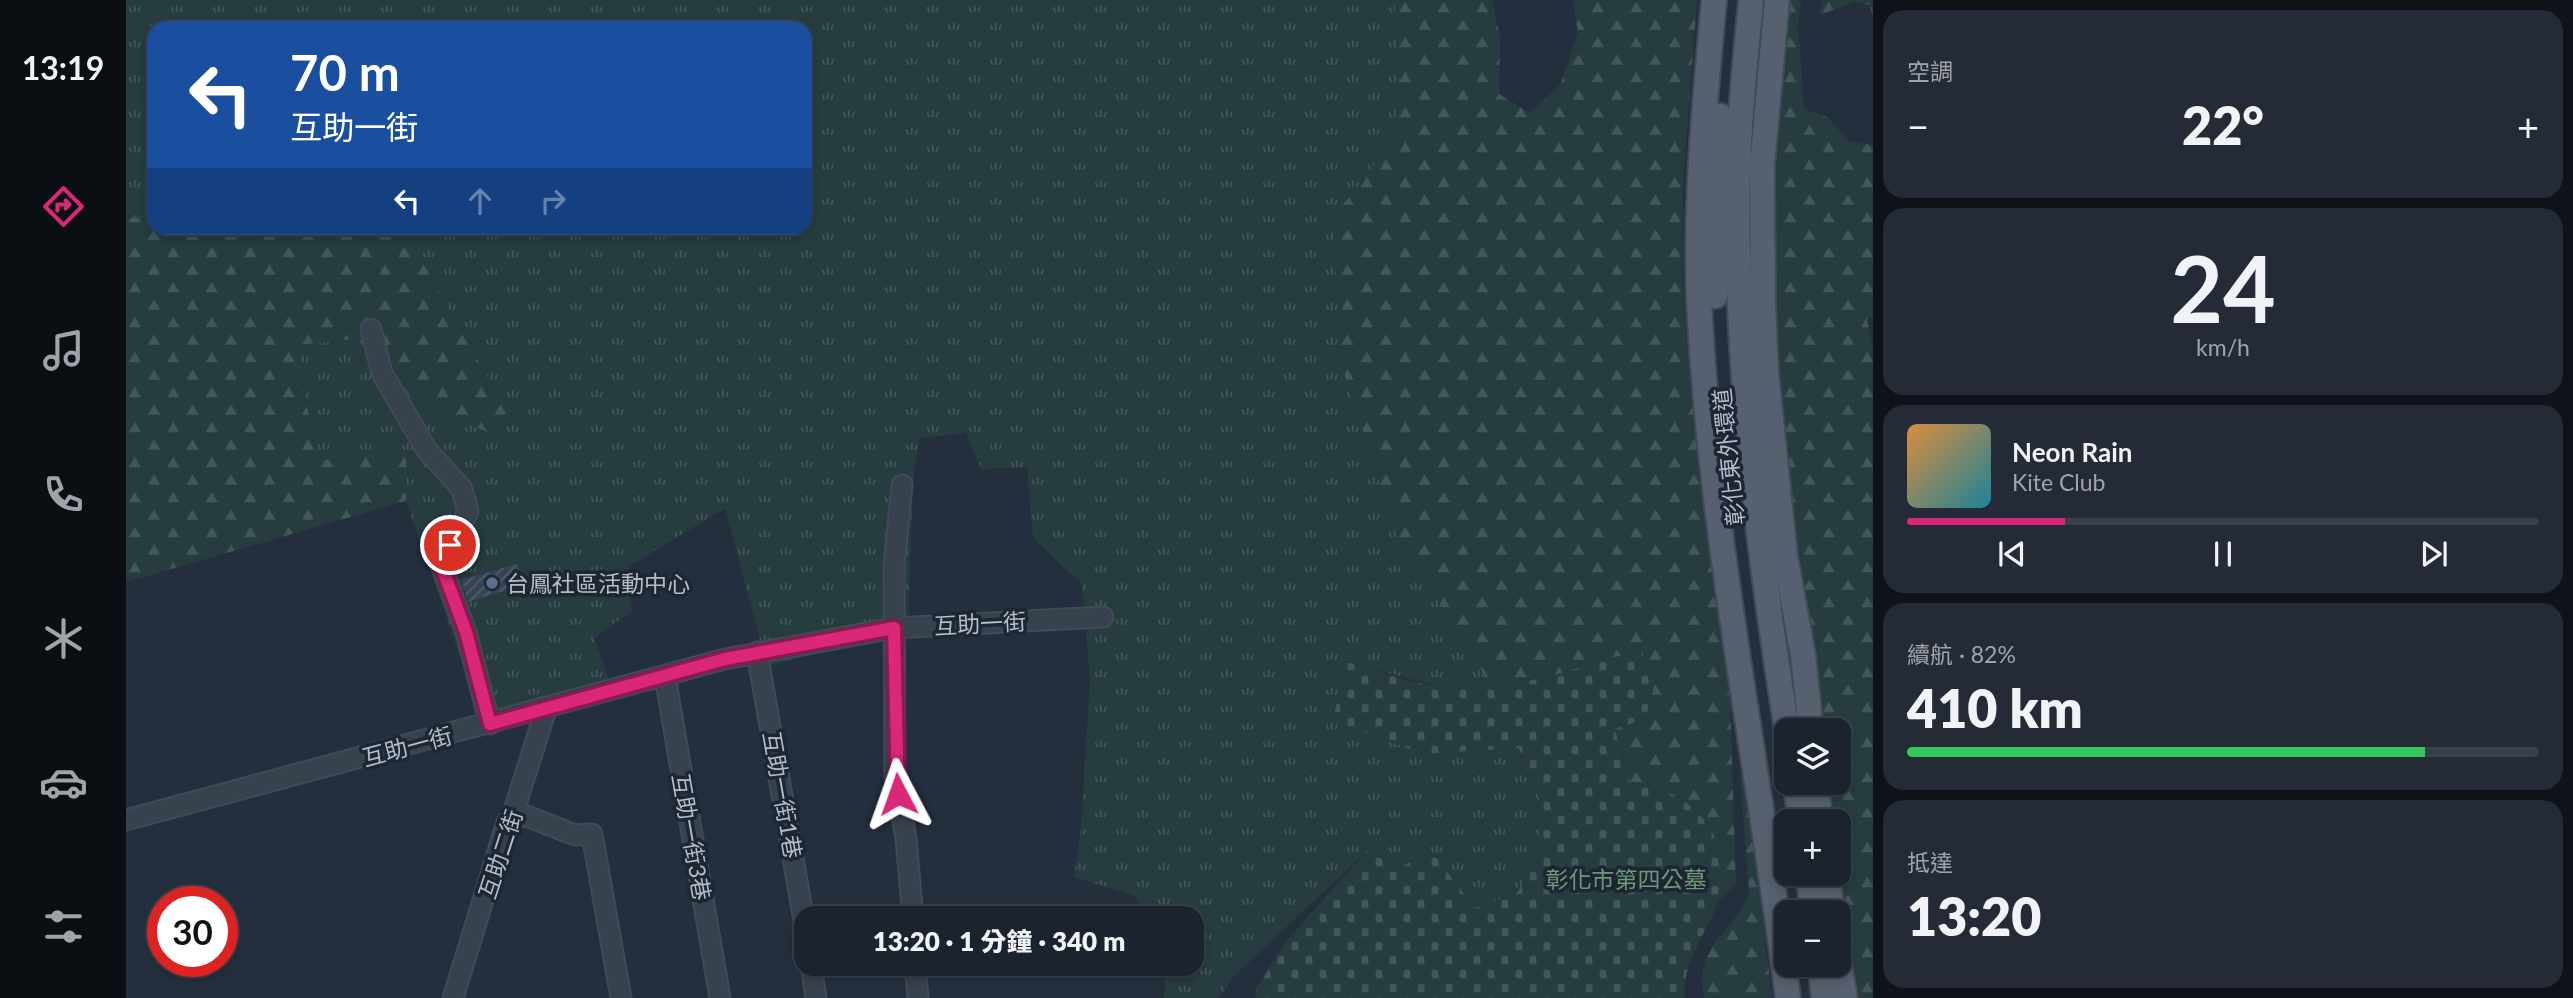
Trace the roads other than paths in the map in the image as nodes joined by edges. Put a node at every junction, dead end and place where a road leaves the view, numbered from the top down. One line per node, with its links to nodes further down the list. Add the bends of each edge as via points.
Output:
1 (1714, 0): 10 (main road, via 1700,162 1699,301 1713,467)
2 (1731, 0): 10 (main road, 彰化東外環道, via 1717,159 1715,301 1739,561)
3 (1751, 0): 10 (main road, 彰化東外環道, via 1738,164 1740,298 1752,463)
4 (1777, 0): 14 (main road, via 1762,166 1766,371 1785,556)
5 (371, 329): 15 (street, via 382,373 426,449 462,489 468,512 440,562 466,632)
6 (902, 485): 8 (street)
7 (1103, 617): 8 (street, 互助一街)
8 (894, 628): 9 (street, 互助一街); 20 (street, via 895,779)
9 (757, 652): 11 (street, 互助一街); 19 (street, 互助一街1巷)
10 (1755, 656): 13 (main road, 彰化東外環道); 18 (main road, 彰化東外環道); 31 (main road)
11 (665, 676): 12 (street, 互助一街); 28 (street, 互助一街3巷)
12 (546, 709): 15 (street, 互助一街); 17 (street, 互助二街)
13 (1782, 718)
14 (1810, 718)
15 (490, 724): 16 (street, 互助一街)
16 (126, 820)
17 (511, 820): 26 (street, 互助二街); 27 (street, via 524,816 575,835 592,834)
18 (1789, 900)
19 (801, 906)
20 (912, 906)
21 (813, 976): 29 (street)
22 (916, 976): 30 (street)
23 (1799, 977): 32 (main road)
24 (1822, 977): 33 (main road)
25 (1841, 977): 34 (main road)
26 (453, 998)
27 (621, 998)
28 (720, 998)
29 (816, 998)
30 (918, 998)
31 (1788, 998)
32 (1802, 998)
33 (1824, 998)
34 (1845, 998)

